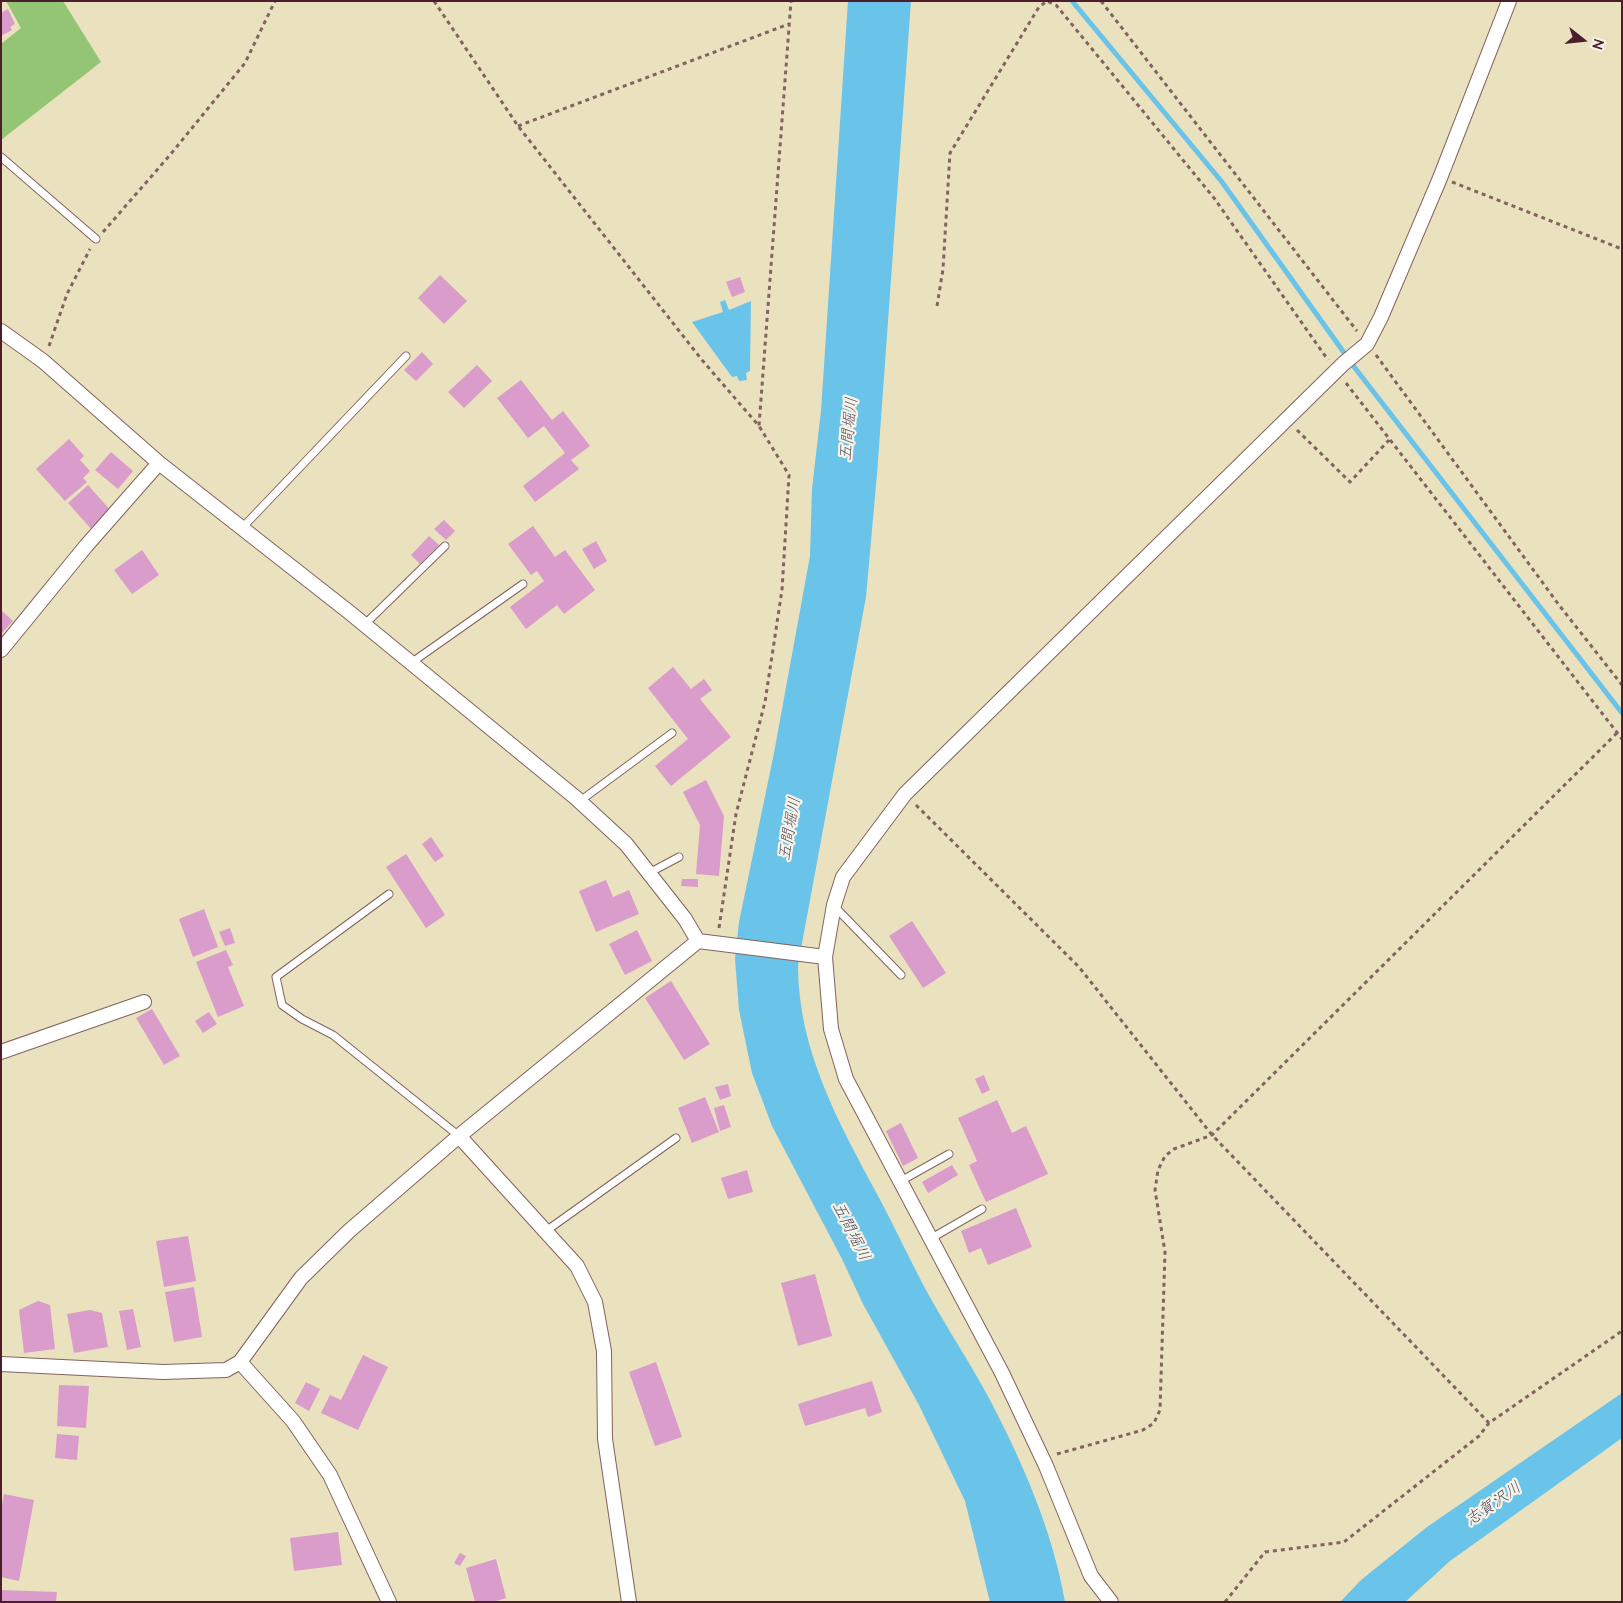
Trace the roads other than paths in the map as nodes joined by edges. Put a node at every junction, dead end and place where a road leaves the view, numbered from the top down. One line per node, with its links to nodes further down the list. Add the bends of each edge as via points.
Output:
1 (1509, 1): 18 (street, via 1440,178 1381,317 1363,348 905,794 844,877)
2 (1, 157): 3 (lane)
3 (96, 240)
4 (1, 331): 6 (street, via 43,361)
5 (406, 356): 7 (lane)
6 (160, 463): 7 (street); 11 (street, via 86,546)
7 (242, 528): 10 (street)
8 (445, 546): 10 (lane)
9 (524, 584): 12 (lane)
10 (364, 625): 12 (street)
11 (1, 650)
12 (410, 663): 14 (street)
13 (672, 733): 14 (lane)
14 (580, 801): 16 (street, via 626,844)
15 (679, 857): 16 (lane)
16 (650, 874): 19 (street, via 686,919)
17 (389, 894): 24 (lane, via 276,977 282,1005 333,1035)
18 (834, 905): 20 (street); 21 (lane)
19 (698, 941): 20 (street); 24 (street)
20 (826, 957): 27 (street, via 831,1029 846,1079)
21 (901, 975)
22 (144, 1002): 23 (street)
23 (1, 1052)
24 (459, 1136): 29 (street); 31 (street, via 349,1231 301,1278)
25 (676, 1138): 29 (lane)
26 (949, 1154): 27 (lane)
27 (899, 1182): 30 (street)
28 (982, 1209): 30 (lane)
29 (546, 1231): 34 (street, via 577,1266 596,1302 604,1351 605,1439)
30 (930, 1239): 35 (street, via 1002,1373 1042,1458 1091,1576)
31 (240, 1362): 32 (street, via 226,1370 163,1372); 33 (street, via 293,1421 330,1475)
32 (1, 1364)
33 (389, 1602)
34 (628, 1602)
35 (1111, 1602)

